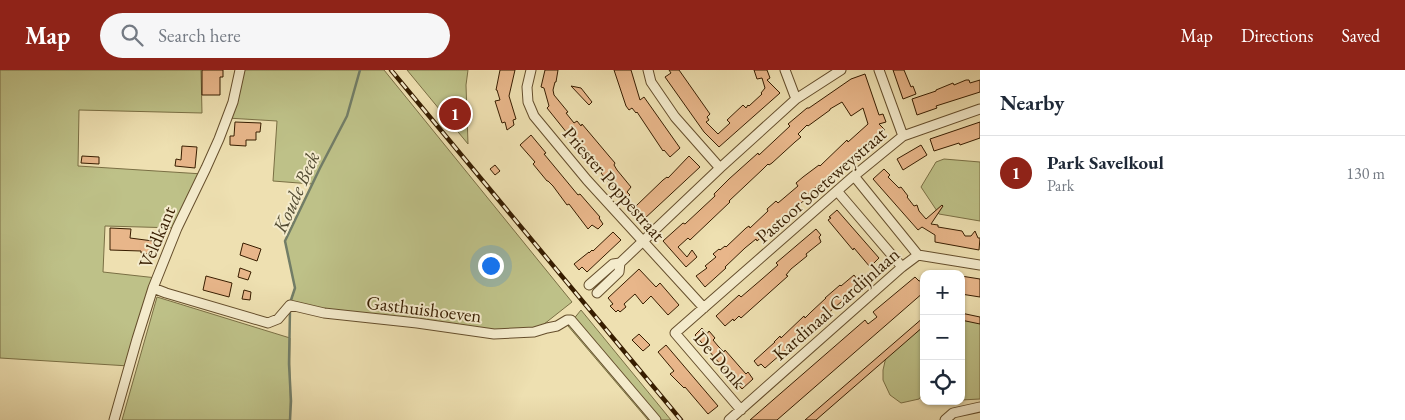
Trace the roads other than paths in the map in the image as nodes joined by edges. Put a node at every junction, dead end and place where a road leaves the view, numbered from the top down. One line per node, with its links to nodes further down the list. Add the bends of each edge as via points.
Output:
1 (240, 70): 19 (street, Veldkant, via 233,102 219,139 176,228)
2 (531, 70): 13 (street, Priester Poppestraat, via 527,87 528,102 534,116)
3 (648, 70): 10 (street, via 651,82 675,117)
4 (785, 70): 7 (street)
5 (841, 70): 7 (street)
6 (879, 70): 9 (street)
7 (796, 99): 10 (street)
8 (980, 109): 9 (street, Pastoor Soeteweystraat)
9 (902, 136): 11 (street, Pastoor Soeteweystraat)
10 (720, 168): 13 (street)
11 (854, 176): 12 (street, Pastoor Soeteweystraat); 14 (street)
12 (837, 191): 17 (street); 21 (street, Pastoor Soeteweystraat)
13 (642, 242): 15 (street); 21 (street, Priester Poppestraat)
14 (918, 255): 16 (street, Kardinaal Cardijnlaan); 17 (street, Kardinaal Cardijnlaan)
15 (620, 264): 18 (street, via 613,264); 20 (street, via 619,272)
16 (980, 264)
17 (902, 267): 23 (street, Kardinaal Cardijnlaan)
18 (590, 285)
19 (153, 288): 24 (street, Veldkant); 25 (street, Gasthuishoeven, via 268,323 278,319 290,305 324,313 494,334 534,332 571,320)
20 (596, 293)
21 (701, 310): 23 (street, De Donk, via 675,333)
22 (980, 407): 27 (street, via 953,413)
23 (741, 410): 26 (street, Kardinaal Cardijnlaan)
24 (114, 420)
25 (656, 420)
26 (729, 420)
27 (945, 420)

